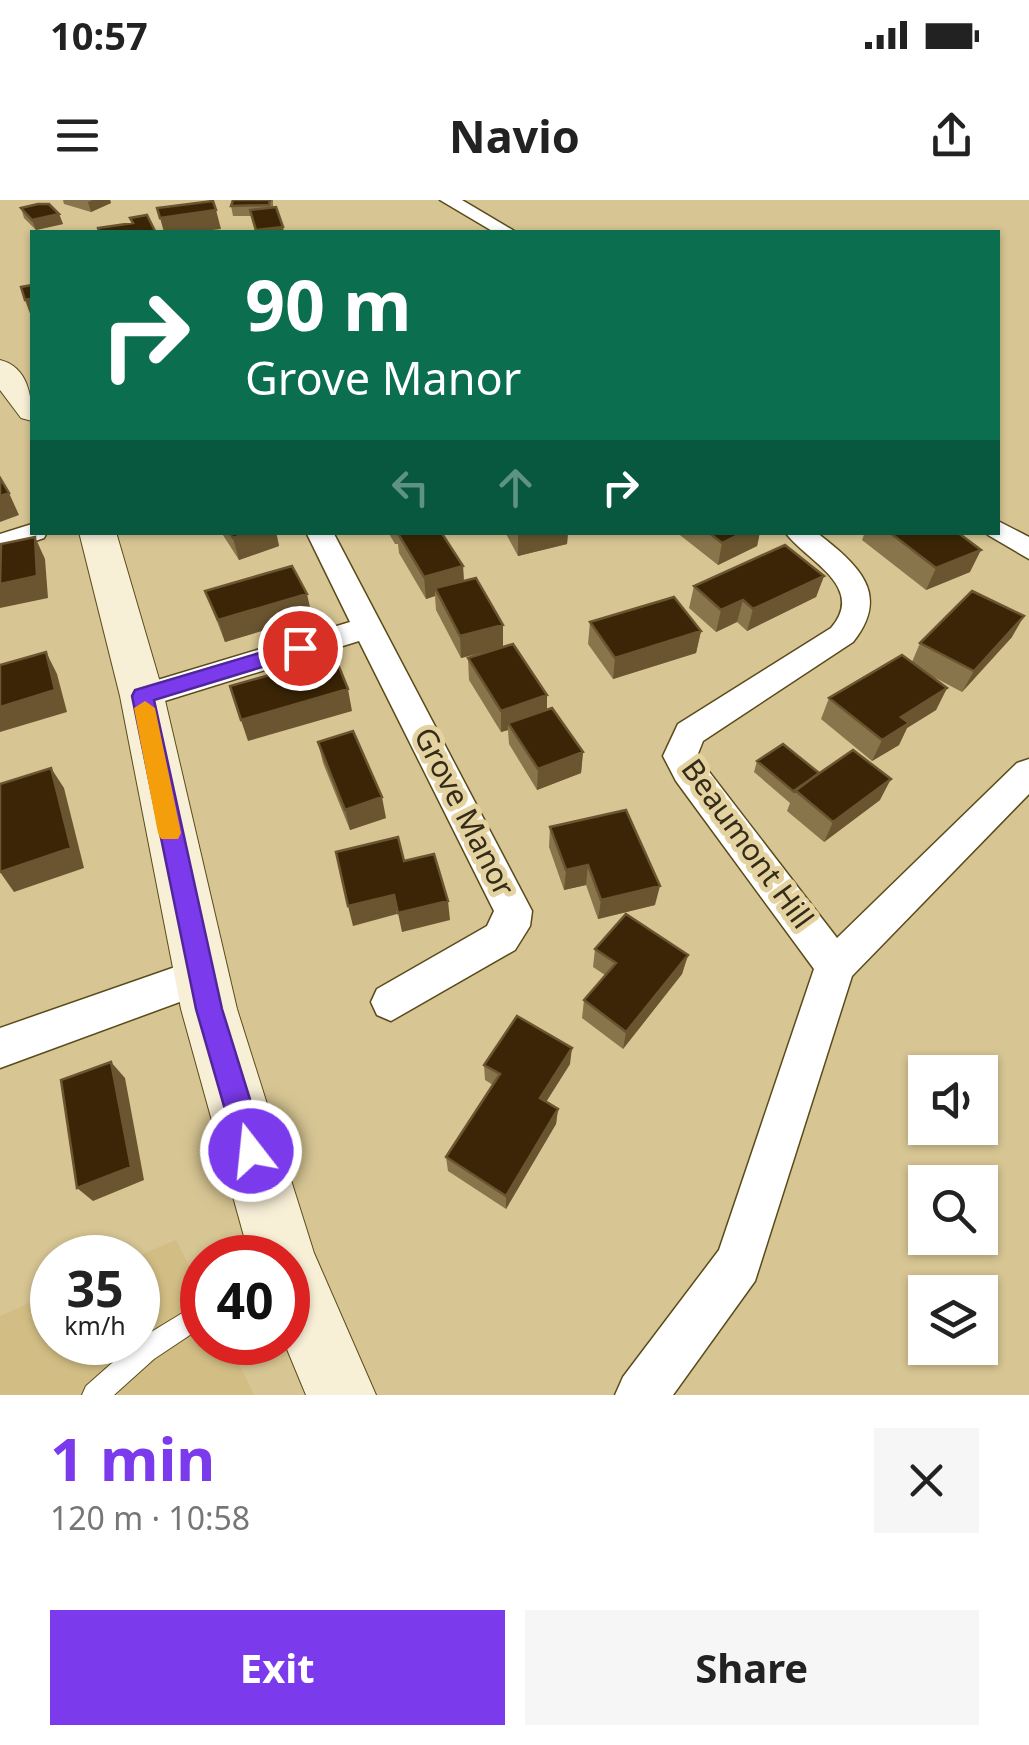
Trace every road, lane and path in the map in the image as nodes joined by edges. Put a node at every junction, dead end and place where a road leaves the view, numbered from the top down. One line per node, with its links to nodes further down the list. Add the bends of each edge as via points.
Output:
1 (449, 200): 2 (street)
2 (503, 230)
3 (1000, 529): 9 (street)
4 (30, 533): 8 (street)
5 (99, 535): 11 (street)
6 (321, 535): 10 (street, Grove Manor)
7 (802, 535): 13 (street, Beaumont Hill, via 847,574 858,615 842,635 690,733 680,756)
8 (0, 544)
9 (1029, 550)
10 (368, 627): 11 (street); 15 (street, Grove Manor, via 513,911 501,938)
11 (142, 696): 14 (street)
12 (1029, 772): 13 (street)
13 (835, 966): 22 (street, via 738,1264)
14 (201, 976): 16 (street); 17 (street)
15 (391, 1002)
16 (0, 1048)
17 (276, 1235)
18 (310, 1322): 21 (street)
19 (180, 1327): 20 (lane)
20 (96, 1395)
21 (341, 1395)
22 (641, 1395)

